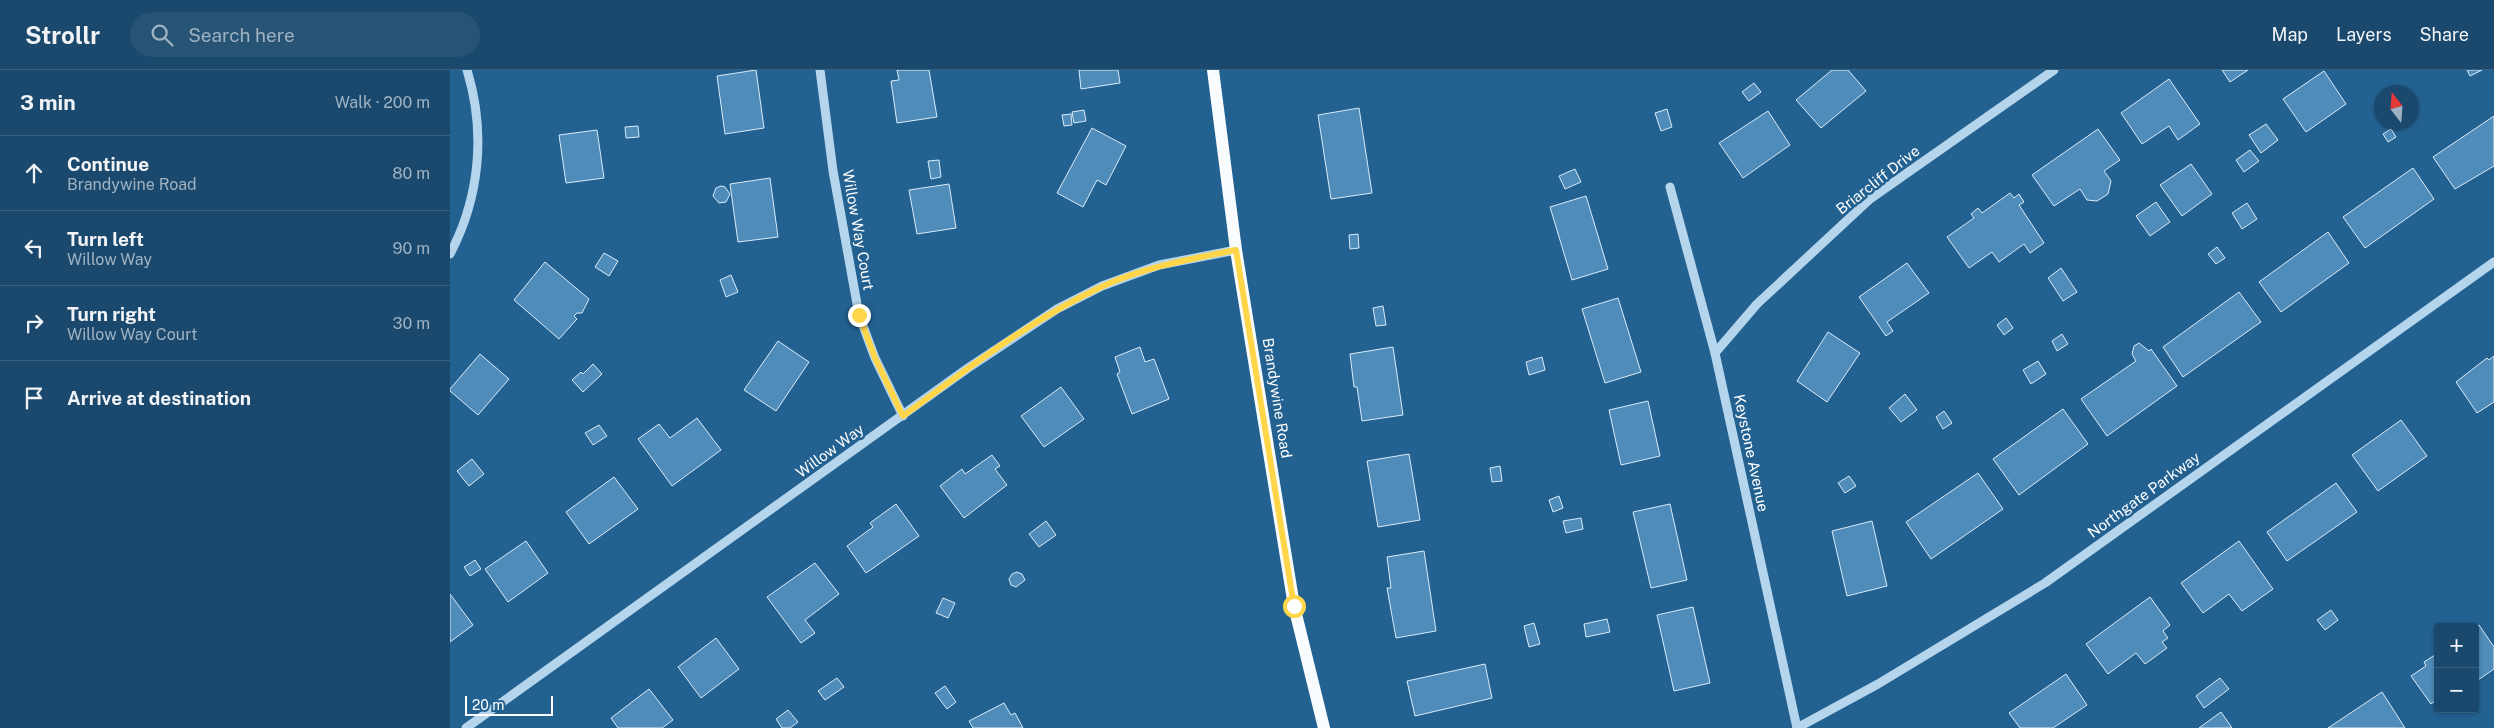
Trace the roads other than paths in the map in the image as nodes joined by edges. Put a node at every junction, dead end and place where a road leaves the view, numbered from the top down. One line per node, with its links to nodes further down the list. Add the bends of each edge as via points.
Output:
1 (467, 70): 7 (street, via 476,110 475,179 470,210)
2 (820, 70): 10 (street, Willow Way Court, via 834,180 859,315 875,358)
3 (1213, 70): 6 (main road, Brandywine Road)
4 (2054, 70): 9 (street, Briarcliff Drive, via 1870,199 1757,304)
5 (1670, 187): 9 (street, Keystone Avenue)
6 (1236, 250): 10 (street, Willow Way, via 1159,265 1102,286 1049,315); 12 (main road, Brandywine Road, via 1294,606)
7 (450, 254)
8 (2494, 262): 13 (street, Northgate Parkway, via 2045,583 1878,684)
9 (1715, 352): 13 (street, Keystone Avenue)
10 (903, 416): 11 (street, Willow Way)
11 (466, 728)
12 (1324, 728)
13 (1797, 728)

